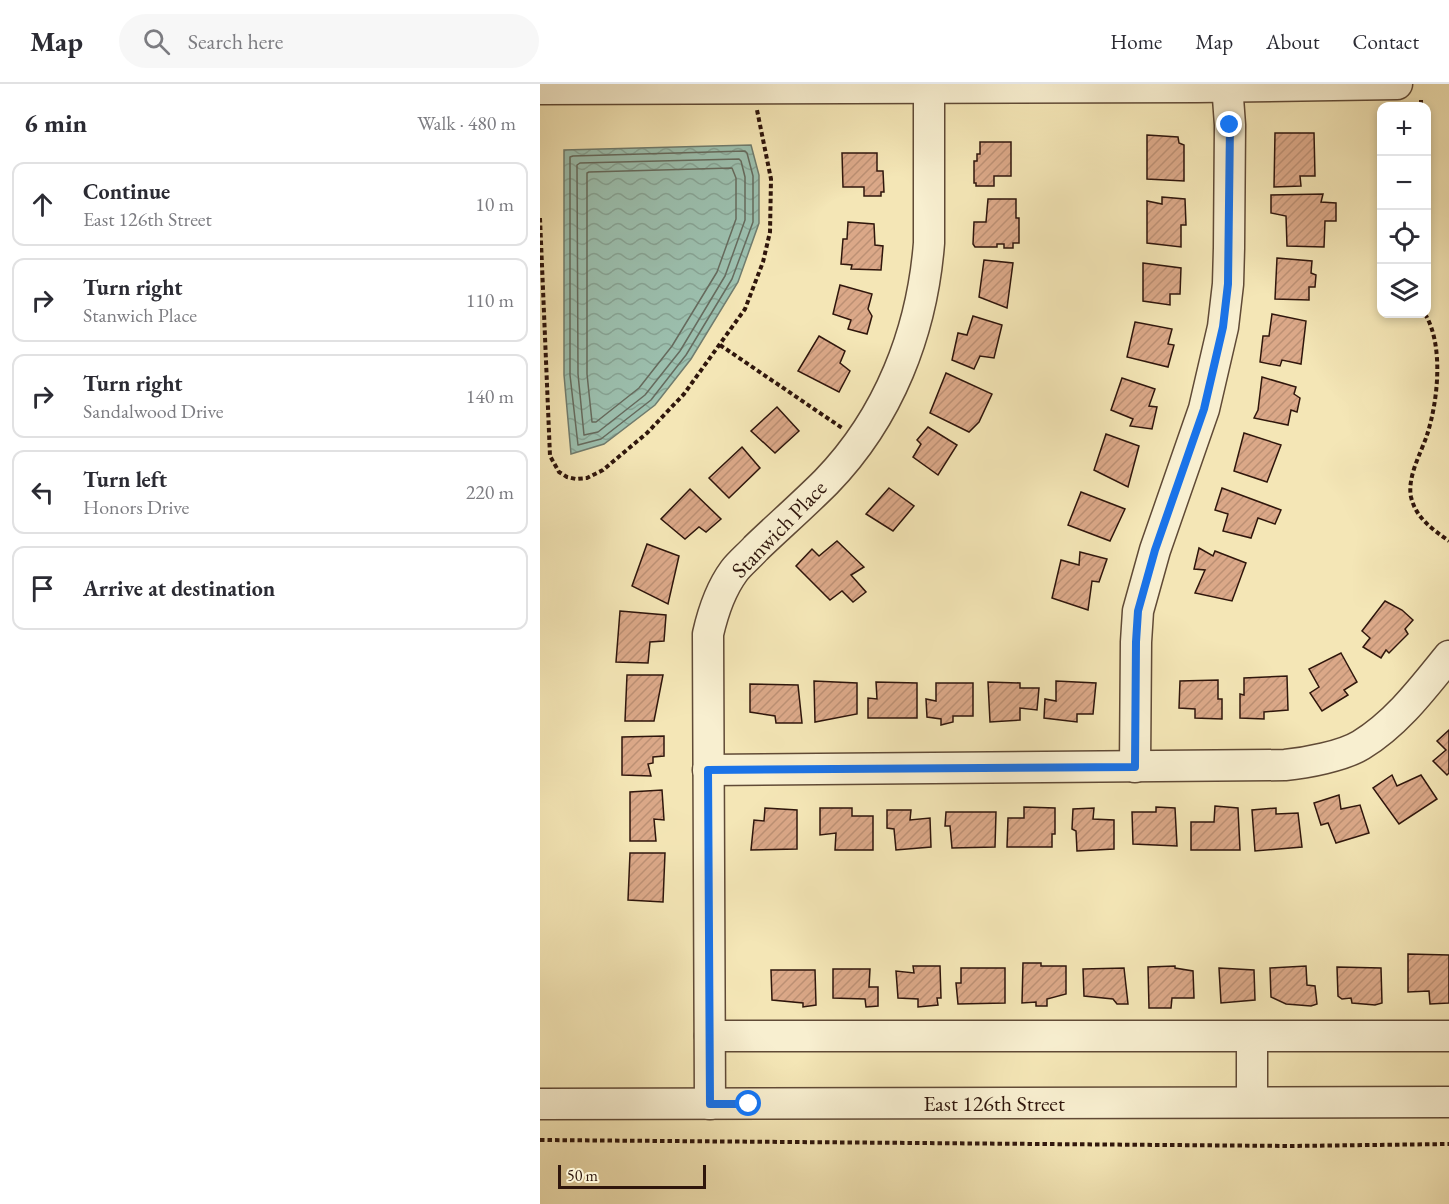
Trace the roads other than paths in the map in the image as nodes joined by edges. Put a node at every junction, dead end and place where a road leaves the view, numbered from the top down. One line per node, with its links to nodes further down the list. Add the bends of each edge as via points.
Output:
1 (1228, 85): 2 (street); 4 (street); 6 (street, via 1228,272 1223,327 1204,409 1138,611)
2 (929, 86): 3 (street); 7 (street, Stanwich Place, via 929,243 917,320 907,352 890,392 850,453 734,570 722,590 708,634)
3 (540, 89)
4 (1409, 92)
5 (1449, 656): 6 (street, via 1398,716 1360,746 1311,762 1285,765)
6 (1135, 767): 7 (street)
7 (708, 770): 8 (street, Stanwich Place)
8 (710, 1036): 10 (street); 14 (street, Stanwich Place)
9 (1449, 1036): 10 (street)
10 (1252, 1037): 12 (street)
11 (1449, 1101): 12 (street, East 126th Street)
12 (1252, 1102): 14 (street, East 126th Street)
13 (540, 1104): 14 (street, East 126th Street)
14 (710, 1104)

